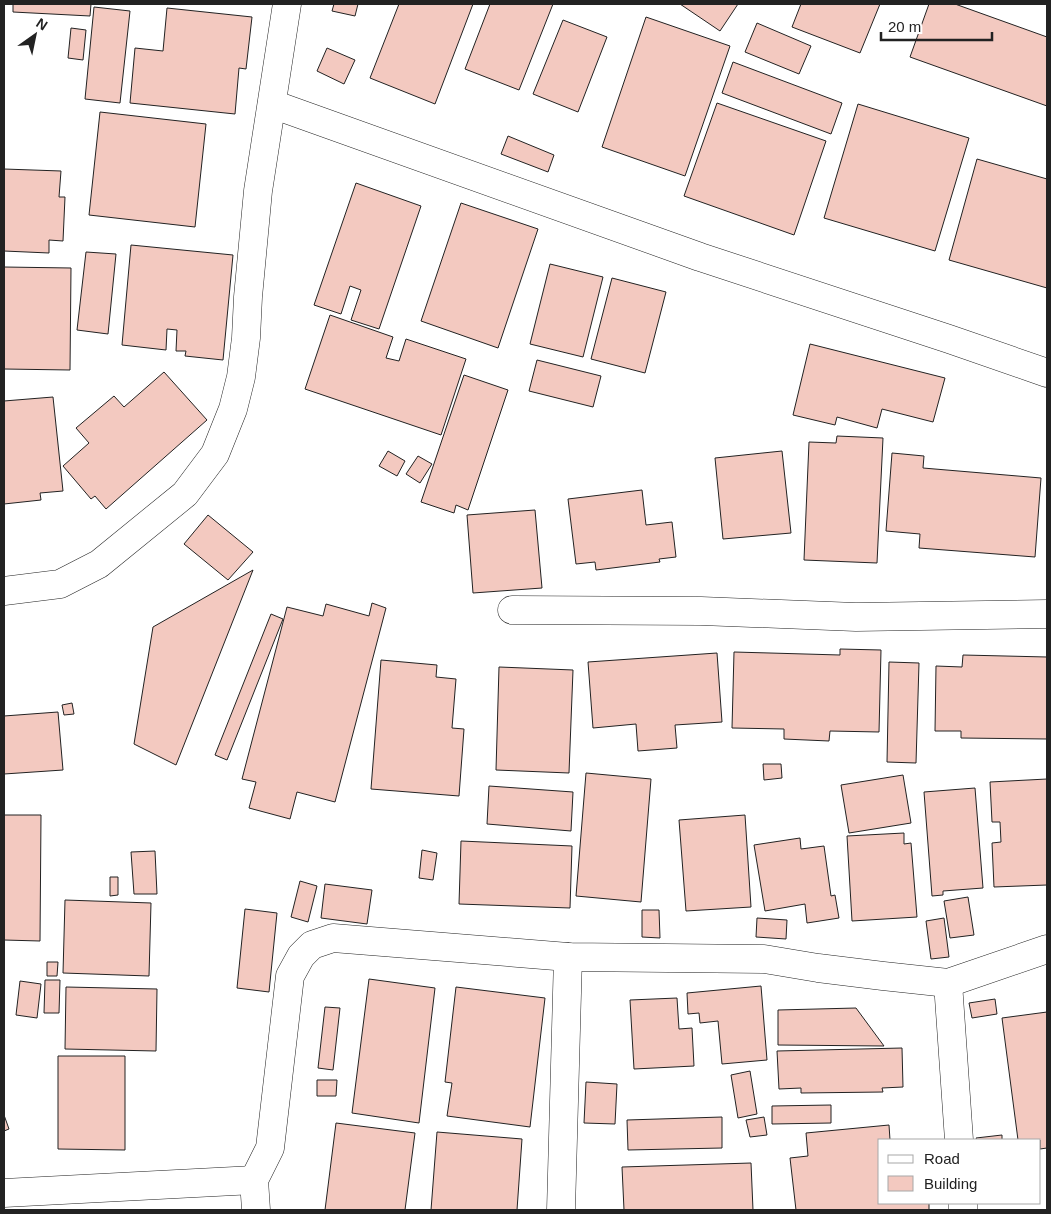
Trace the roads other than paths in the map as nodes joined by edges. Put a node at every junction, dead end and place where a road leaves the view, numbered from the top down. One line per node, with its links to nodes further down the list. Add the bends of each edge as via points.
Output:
1 (287, 4): 2 (street)
2 (272, 104): 3 (street, via 700,257); 4 (street, via 258,191 241,377 233,409 215,454 185,494 99,564 60,584)
3 (1047, 373)
4 (4, 591)
5 (512, 610): 6 (street, via 701,611 856,617)
6 (1047, 614)
7 (1047, 949): 9 (street)
8 (568, 957): 9 (street, via 764,960); 11 (street, via 333,938 312,945 301,956 290,976 270,1148); 14 (street)
9 (948, 983): 10 (street)
10 (959, 1139)
11 (254, 1180): 12 (street); 13 (street)
12 (4, 1193)
13 (256, 1210)
14 (561, 1210)

